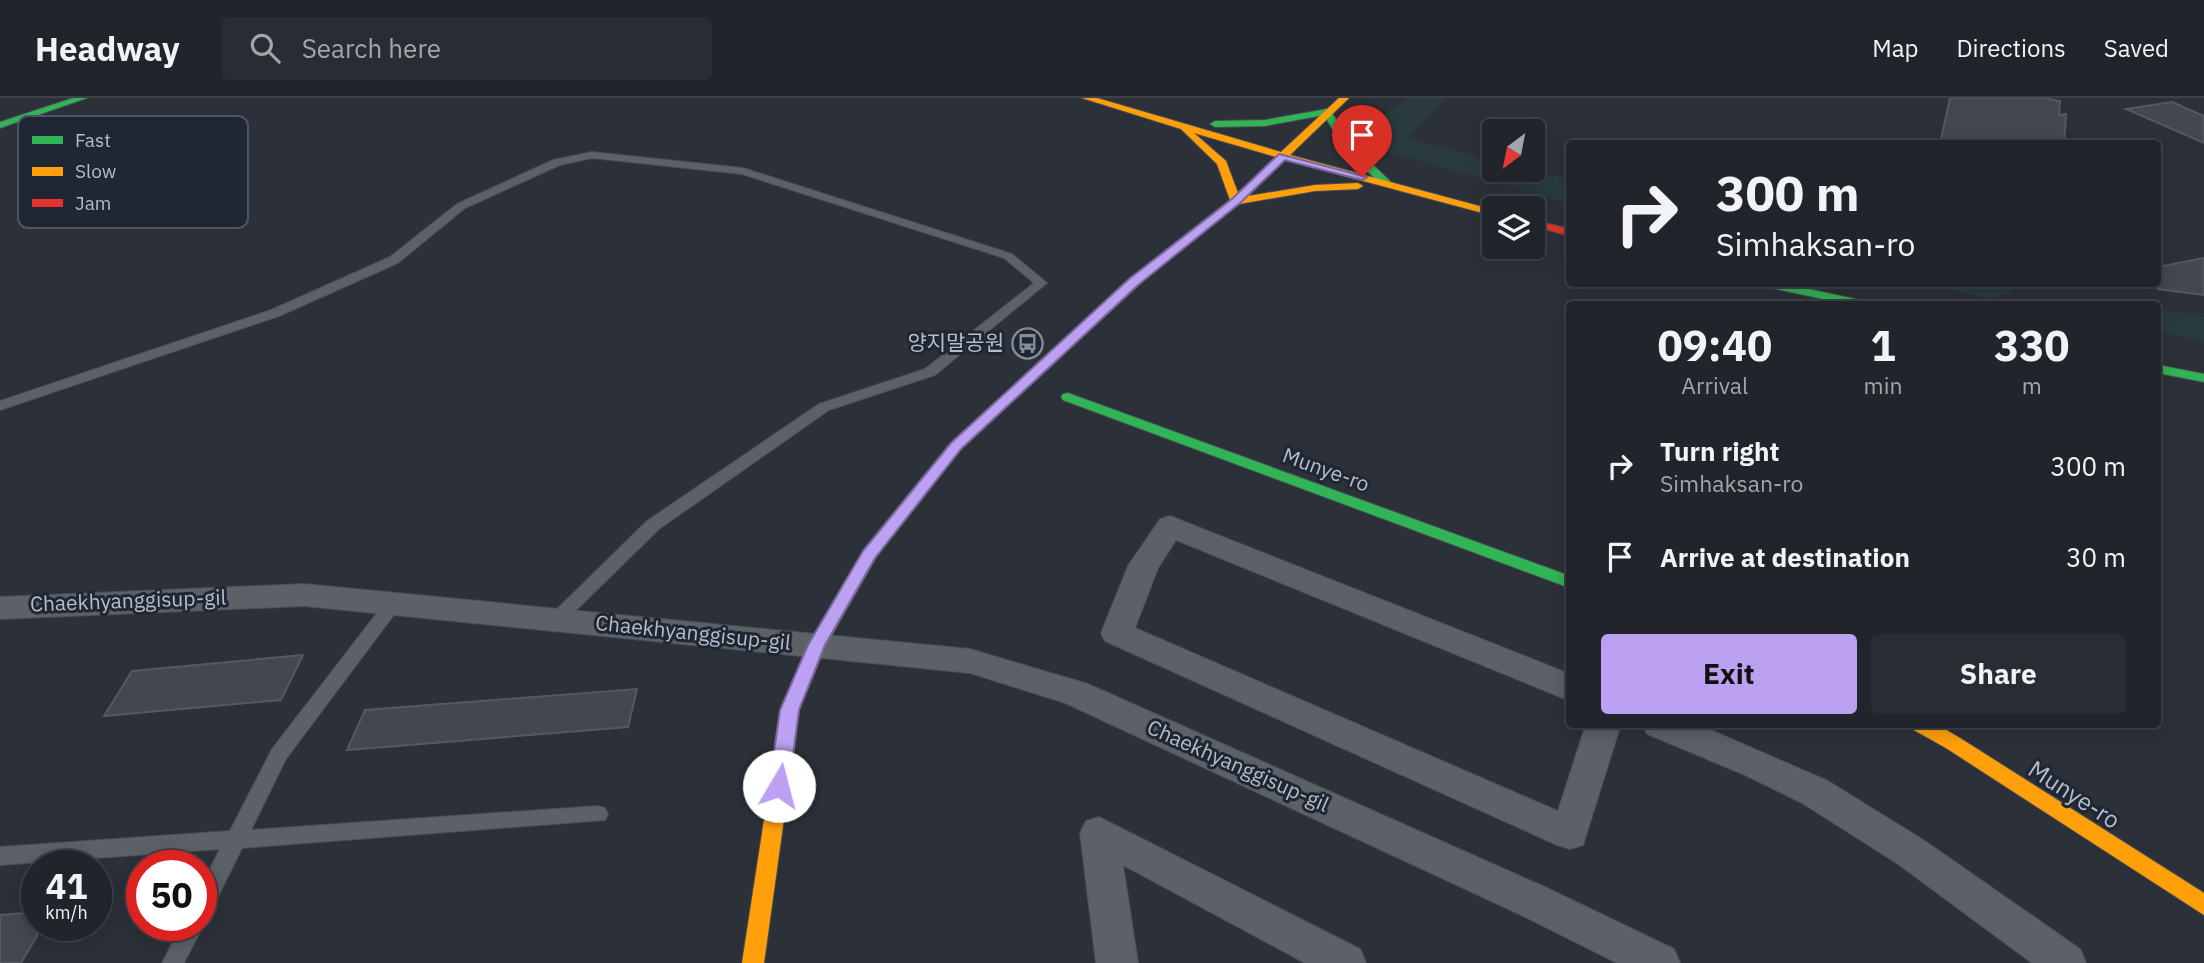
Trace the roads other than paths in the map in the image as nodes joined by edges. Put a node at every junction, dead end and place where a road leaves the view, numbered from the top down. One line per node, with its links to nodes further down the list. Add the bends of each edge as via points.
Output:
1 (82, 98): 5 (street)
2 (1087, 98): 8 (street)
3 (1344, 98): 4 (street)
4 (1327, 112): 8 (street, via 1265,123); 9 (street); 10 (street, via 1349,148)
5 (27, 116)
6 (18, 119): 7 (street)
7 (0, 125)
8 (1180, 125): 9 (street); 11 (street, via 1222,163)
9 (1283, 156): 10 (street); 11 (street)
10 (1388, 184): 11 (street, via 1315,188); 12 (street)
11 (1236, 201): 25 (street, via 1134,282 956,446 869,555)
12 (1482, 210)
13 (1545, 226): 14 (street)
14 (1566, 232)
15 (1784, 287): 16 (street)
16 (1848, 301)
17 (2161, 370): 18 (street)
18 (2204, 378)
19 (1068, 397): 21 (street, Munye-ro)
20 (0, 406): 24 (lane, via 275,313 394,260 461,206 557,162 592,155 743,171 1008,256 1041,283 930,372 824,407 653,525)
21 (1566, 581)
22 (393, 604): 23 (street, Chaekhyanggisup-gil, via 304,595); 24 (street, Chaekhyanggisup-gil); 31 (lane, via 279,754)
23 (0, 608)
24 (557, 619): 25 (street, Chaekhyanggisup-gil)
25 (817, 645): 37 (street, via 790,710); 40 (street, Chaekhyanggisup-gil, via 970,661 1076,693)
26 (1566, 686): 27 (street, via 1170,526 1143,566 1116,633 1570,832)
27 (1603, 728)
28 (1669, 728): 41 (street, via 1814,792 1879,831)
29 (1926, 728): 34 (street, Munye-ro)
30 (598, 814): 31 (lane)
31 (237, 840): 32 (lane); 33 (lane)
32 (0, 856)
33 (217, 878)
34 (2204, 905)
35 (184, 941): 36 (lane)
36 (173, 963)
37 (753, 963)
38 (1117, 963): 39 (street, via 1099,833)
39 (1345, 963)
40 (1659, 963)
41 (2065, 963)

